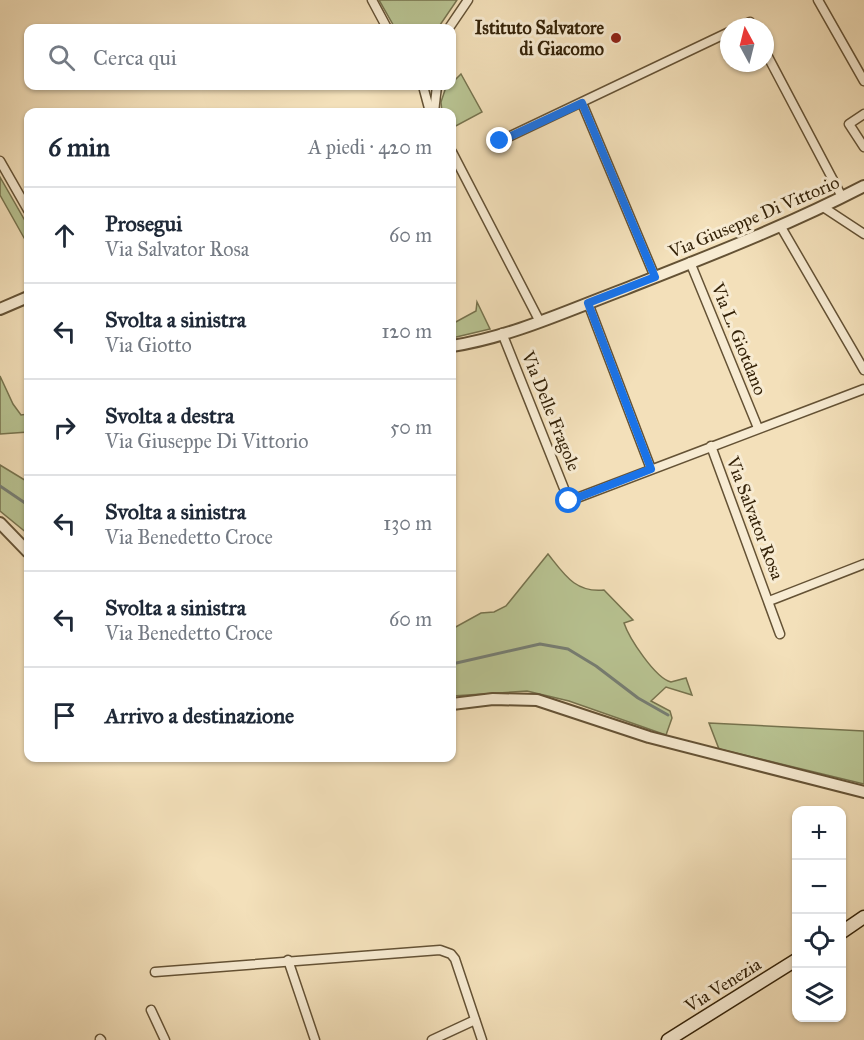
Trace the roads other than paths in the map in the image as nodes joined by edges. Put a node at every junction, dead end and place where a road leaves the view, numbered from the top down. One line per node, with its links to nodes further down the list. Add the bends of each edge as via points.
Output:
1 (372, 0): 4 (street)
2 (468, 0): 5 (street)
3 (818, 0): 8 (street)
4 (385, 24)
5 (452, 24)
6 (720, 36): 11 (street)
7 (774, 68): 20 (street)
8 (864, 81)
9 (424, 90): 12 (street)
10 (436, 90): 13 (street)
11 (582, 103): 15 (street); 26 (street)
12 (431, 108)
13 (433, 108)
14 (864, 114): 16 (street, via 849,124)
15 (500, 141)
16 (864, 147)
17 (456, 160): 30 (street)
18 (0, 161): 21 (street)
19 (864, 186): 20 (street, Via Giuseppe Di Vittorio)
20 (842, 198): 22 (street, Via Giuseppe Di Vittorio)
21 (24, 203)
22 (823, 207): 23 (street, Via Giuseppe Di Vittorio); 24 (street)
23 (781, 227): 25 (street, Via Giuseppe Di Vittorio); 33 (street)
24 (864, 234)
25 (690, 262): 26 (street, Via Giuseppe Di Vittorio); 35 (street, Via L. Giotdano)
26 (655, 277): 28 (street, Via Giuseppe Di Vittorio)
27 (24, 299): 29 (street)
28 (588, 303): 30 (street, Via Giuseppe Di Vittorio); 37 (street)
29 (0, 309)
30 (539, 320): 31 (street, Via Giuseppe Di Vittorio)
31 (502, 333): 32 (street, Via Giuseppe Di Vittorio); 38 (street, Via Delle Fragole)
32 (456, 345)
33 (864, 370)
34 (864, 389): 35 (street, Via Salvator Rosa)
35 (758, 428): 36 (street, Via Salvator Rosa)
36 (711, 446): 37 (street, Via Salvator Rosa); 42 (street, Via Salvator Rosa)
37 (651, 469): 38 (street, Via Salvator Rosa)
38 (569, 501)
39 (0, 523): 40 (street)
40 (24, 548)
41 (864, 564): 42 (street, Via Salvator Rosa)
42 (769, 601): 43 (street, Via Salvator Rosa)
43 (780, 634)
44 (456, 704): 45 (street, via 537,700 649,737)
45 (864, 792)
46 (864, 917): 47 (main road)
47 (846, 929)
48 (288, 960): 50 (street); 52 (street, via 440,950 454,959); 54 (street)
49 (792, 962): 57 (main road, Via Venezia)
50 (155, 972)
51 (152, 1010): 53 (street)
52 (476, 1020): 55 (street); 56 (street)
53 (165, 1040)
54 (315, 1040)
55 (432, 1040)
56 (482, 1040)
57 (668, 1040)

